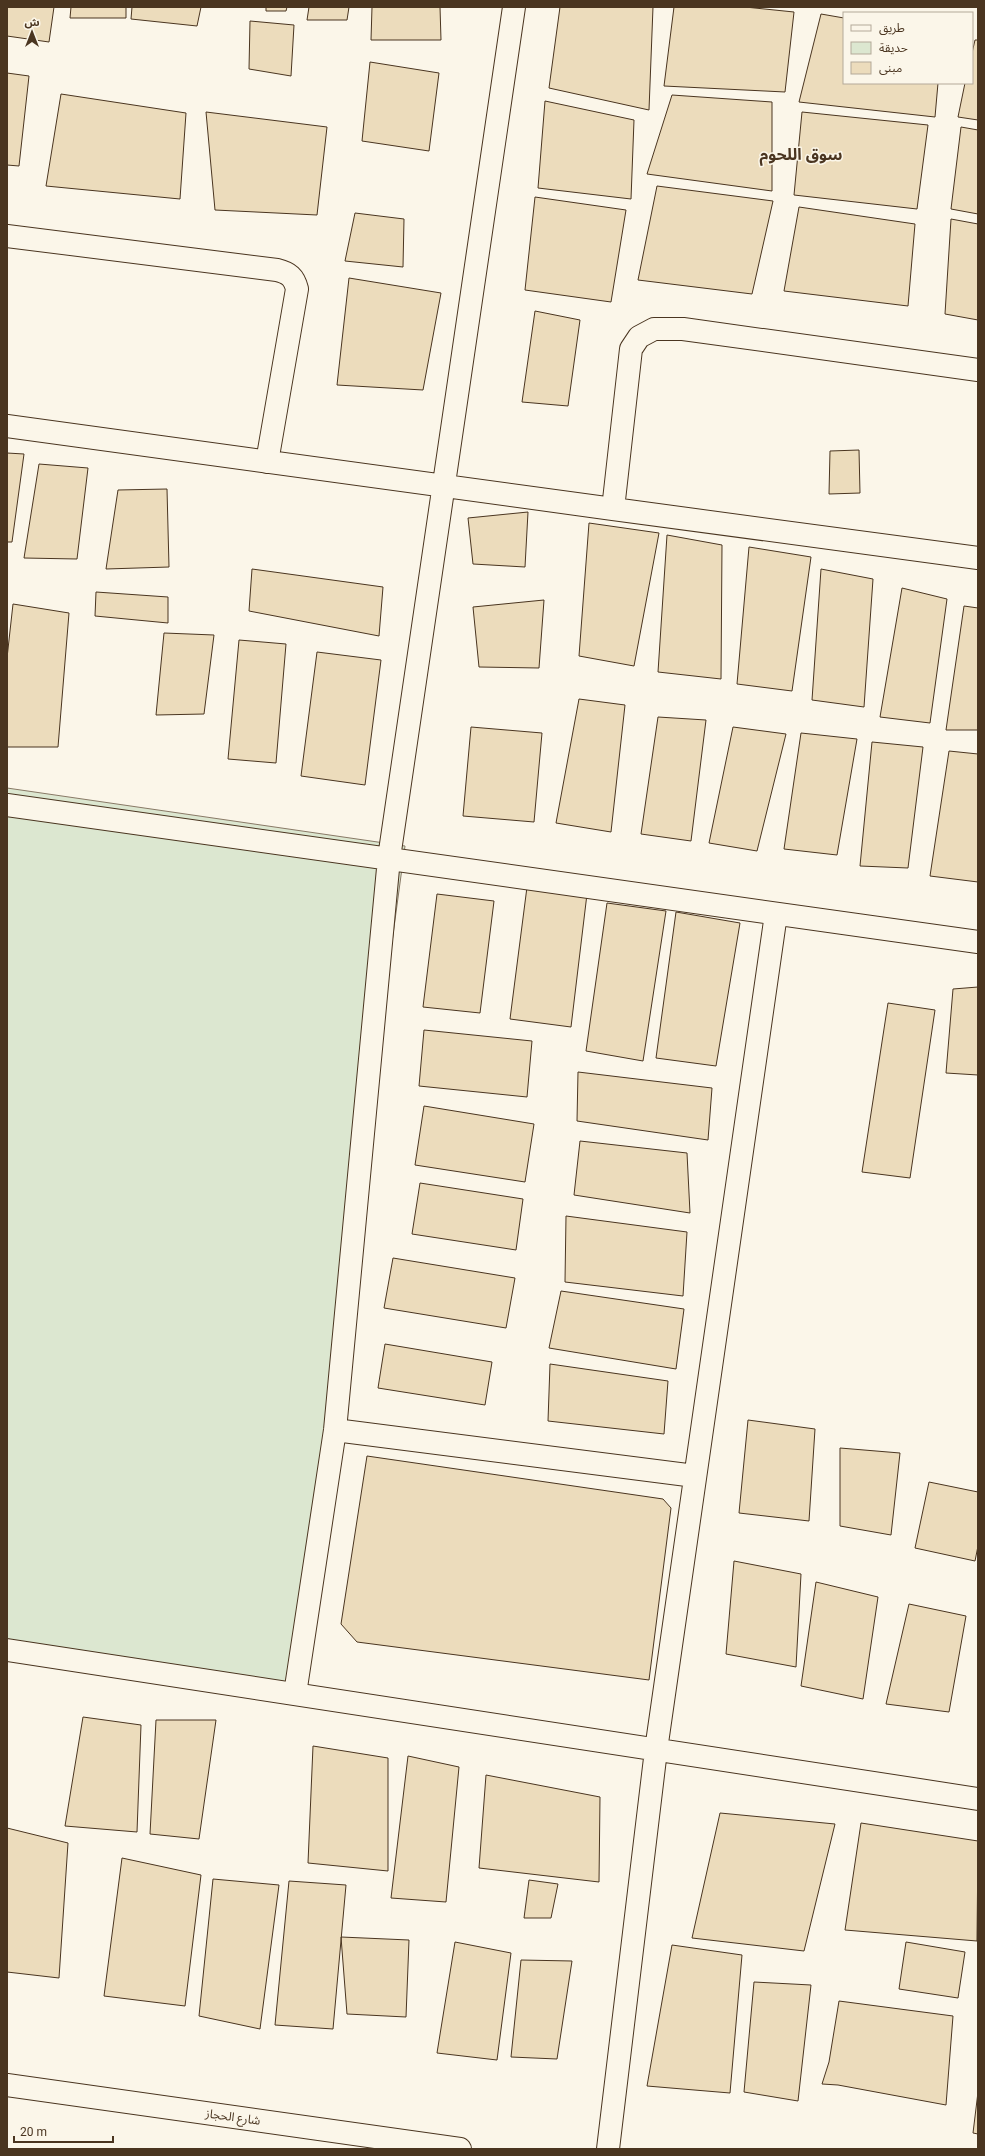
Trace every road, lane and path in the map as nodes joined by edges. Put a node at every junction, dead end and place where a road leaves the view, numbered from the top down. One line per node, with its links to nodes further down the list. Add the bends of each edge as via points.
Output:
1 (514, 7): 6 (street)
2 (7, 236): 5 (street, via 288,273 295,280 297,289)
3 (978, 370): 7 (street, via 746,336 683,329 654,329 639,337 631,349)
4 (7, 426): 5 (street)
5 (267, 462): 6 (street)
6 (444, 485): 7 (street); 10 (street)
7 (613, 509): 8 (street)
8 (978, 558)
9 (7, 805): 10 (street)
10 (389, 858): 11 (street); 13 (street)
11 (776, 914): 12 (street); 14 (street)
12 (978, 942)
13 (335, 1430): 14 (street); 16 (street)
14 (696, 1476): 17 (street)
15 (7, 1650): 16 (street)
16 (295, 1694): 17 (street)
17 (656, 1750): 18 (street); 21 (street)
18 (978, 1799)
19 (7, 2085): 20 (street, شارع الحجاز)
20 (460, 2149)
21 (608, 2149)

